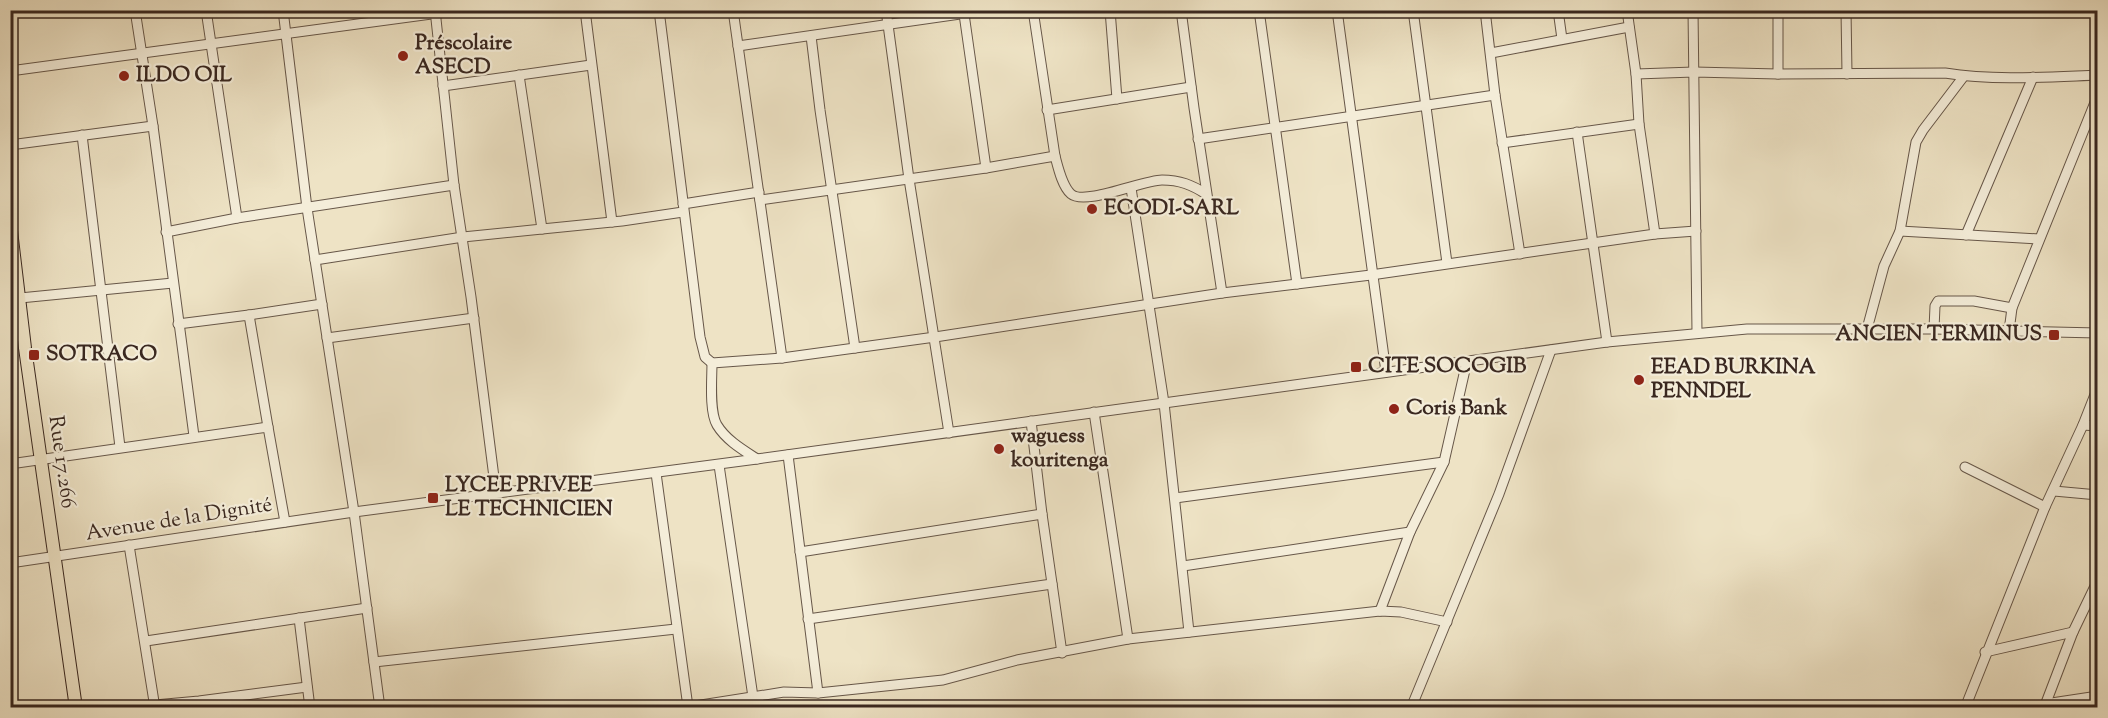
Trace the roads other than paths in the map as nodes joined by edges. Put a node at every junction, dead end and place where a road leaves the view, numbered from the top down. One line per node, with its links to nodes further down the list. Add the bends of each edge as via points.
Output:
1 (135, 10): 31 (street)
2 (206, 10): 29 (street)
3 (283, 10): 26 (street)
4 (461, 10): 22 (street)
5 (585, 10): 33 (street)
6 (659, 10): 68 (street)
7 (733, 10): 30 (street)
8 (886, 10): 24 (street)
9 (988, 10): 23 (street)
10 (1033, 10): 49 (street)
11 (1110, 10): 47 (street)
12 (1181, 10): 44 (street)
13 (1259, 10): 53 (street)
14 (1337, 10): 50 (street)
15 (1413, 10): 48 (street)
16 (1485, 10): 32 (street)
17 (1558, 10): 28 (street)
18 (1627, 10): 25 (street)
19 (1693, 10): 35 (street)
20 (1778, 10): 37 (street)
21 (1846, 10): 38 (street)
22 (436, 12): 26 (street); 43 (street)
23 (964, 14): 24 (street); 60 (street)
24 (888, 26): 27 (street); 61 (street)
25 (1629, 27): 28 (street); 36 (street)
26 (287, 35): 29 (street); 67 (street)
27 (811, 36): 30 (street); 64 (street)
28 (1562, 39): 32 (street)
29 (210, 44): 31 (street); 69 (street)
30 (738, 46): 66 (street)
31 (142, 53): 34 (street); 52 (street)
32 (1491, 53): 45 (street)
33 (591, 65): 39 (street); 71 (street)
34 (10, 71)
35 (1694, 72): 36 (street); 37 (street); 73 (street)
36 (1636, 74): 51 (street)
37 (1778, 74): 38 (street)
38 (1847, 74): 41 (street)
39 (519, 75): 43 (street); 72 (street)
40 (2097, 75): 42 (street)
41 (1964, 76): 42 (street); 74 (street, via 1916,142)
42 (2033, 77): 77 (street)
43 (443, 86): 62 (street)
44 (1191, 87): 47 (street); 56 (street)
45 (1495, 95): 48 (street); 57 (street)
46 (2097, 95): 79 (street)
47 (1117, 99): 49 (street)
48 (1424, 106): 50 (street); 84 (street)
49 (1047, 110): 59 (street)
50 (1351, 117): 53 (street); 85 (street)
51 (1639, 124): 54 (street); 76 (street)
52 (153, 126): 55 (street); 75 (street)
53 (1276, 127): 56 (street); 87 (street)
54 (1577, 132): 57 (street); 80 (street)
55 (82, 135): 58 (street); 88 (street)
56 (1198, 139): 65 (street)
57 (1502, 143): 81 (street)
58 (10, 145)
59 (1055, 156): 60 (street); 63 (street, via 1067,188 1077,197)
60 (986, 168): 61 (street)
61 (909, 178): 64 (street); 102 (street)
62 (454, 185): 67 (street); 78 (street)
63 (1131, 188): 65 (street, via 1173,180); 92 (street)
64 (832, 189): 66 (street); 105 (street)
65 (1206, 194): 89 (street)
66 (759, 196): 68 (street); 107 (street)
67 (307, 208): 69 (street); 83 (street)
68 (683, 208): 71 (street); 109 (street, via 700,337 705,357)
69 (237, 219): 75 (street)
70 (10, 222): 82 (main road, Rue 17.266)
71 (612, 222): 72 (street)
72 (542, 229): 78 (street)
73 (1695, 231): 76 (street); 100 (street)
74 (1900, 231): 77 (street); 97 (street, via 1884,266)
75 (166, 232): 86 (street)
76 (1655, 234): 80 (street)
77 (1966, 235): 79 (street)
78 (463, 237): 83 (street); 95 (street)
79 (2039, 239): 93 (street)
80 (1593, 243): 81 (street); 104 (street)
81 (1520, 254): 84 (street)
82 (12, 255): 90 (main road, Rue 17.266)
83 (315, 260): 91 (street)
84 (1447, 263): 85 (street)
85 (1371, 275): 87 (street); 110 (street)
86 (173, 283): 88 (street); 96 (street)
87 (1297, 284): 89 (street)
88 (101, 291): 90 (street); 120 (street)
89 (1222, 293): 92 (street)
90 (20, 298): 123 (main road, Rue 17.266)
91 (322, 304): 94 (street); 103 (street)
92 (1149, 304): 102 (street); 112 (street)
93 (2012, 308): 98 (street, via 1974,301 1938,302); 99 (street)
94 (249, 315): 96 (street); 117 (street)
95 (474, 318): 103 (street); 130 (street)
96 (178, 324): 119 (street)
97 (1867, 328): 98 (street, Avenue de la Dignité); 100 (street, Avenue de la Dignité)
98 (1934, 329): 99 (street, Avenue de la Dignité)
99 (2008, 331): 101 (street, Avenue de la Dignité)
100 (1697, 332): 104 (street, Avenue de la Dignité)
101 (2097, 333)
102 (935, 337): 105 (street); 118 (street)
103 (327, 338): 134 (street)
104 (1607, 342): 106 (street, Avenue de la Dignité)
105 (855, 348): 107 (street)
106 (1551, 350): 108 (street, Avenue de la Dignité); 149 (street)
107 (782, 358): 109 (street)
108 (1467, 361): 110 (street, Avenue de la Dignité); 124 (street)
109 (712, 363): 122 (street, via 717,425 733,443)
110 (1386, 372): 112 (street, Avenue de la Dignité)
111 (2097, 387): 115 (street)
112 (1164, 403): 113 (street, Avenue de la Dignité); 132 (street)
113 (1094, 412): 114 (street, Avenue de la Dignité); 153 (street)
114 (1031, 421): 118 (street, Avenue de la Dignité); 135 (street)
115 (2083, 425): 116 (street); 129 (street)
116 (2097, 426)
117 (268, 427): 119 (street); 136 (street)
118 (949, 433): 121 (street, Avenue de la Dignité)
119 (194, 436): 120 (street)
120 (120, 447): 123 (street)
121 (788, 455): 122 (street, Avenue de la Dignité); 139 (street)
122 (757, 459): 126 (street, Avenue de la Dignité)
123 (41, 460): 125 (street); 140 (main road, Rue 17.266)
124 (1444, 462): 132 (street); 137 (street)
125 (10, 464)
126 (719, 465): 128 (street, Avenue de la Dignité); 161 (street)
127 (1965, 467): 133 (street)
128 (656, 473): 130 (street, Avenue de la Dignité); 150 (street)
129 (2054, 491): 131 (street); 133 (street)
130 (496, 493): 134 (street, Avenue de la Dignité)
131 (2097, 495)
132 (1175, 498): 142 (street)
133 (2045, 507): 155 (street)
134 (354, 512): 136 (street, Avenue de la Dignité); 145 (street)
135 (1042, 514): 139 (street); 144 (street)
136 (285, 522): 138 (street, Avenue de la Dignité)
137 (1410, 532): 142 (street); 146 (street)
138 (129, 545): 140 (street, Avenue de la Dignité); 154 (street)
139 (800, 552): 148 (street)
140 (55, 557): 141 (street, Avenue de la Dignité); 165 (main road, Rue 17.266)
141 (10, 563)
142 (1183, 566): 151 (street)
143 (2097, 583): 152 (street)
144 (1052, 584): 148 (street); 156 (street)
145 (367, 608): 147 (street); 157 (street)
146 (1380, 611): 149 (street); 151 (street)
147 (299, 618): 154 (street); 158 (street)
148 (808, 619): 159 (street)
149 (1447, 622): 169 (street)
150 (676, 629): 157 (street); 164 (street)
151 (1189, 632): 153 (street)
152 (2073, 632): 155 (street); 163 (street)
153 (1128, 639): 156 (street)
154 (146, 641): 162 (street)
155 (1985, 652): 170 (street)
156 (1062, 653): 159 (street, via 1017,660 943,680)
157 (374, 662): 167 (street)
158 (307, 687): 162 (street); 166 (street)
159 (818, 693): 161 (street, via 784,692)
160 (2097, 696): 163 (street)
161 (753, 697): 164 (street)
162 (155, 706)
163 (2045, 706)
164 (688, 707): 168 (street)
165 (76, 708)
166 (310, 708)
167 (380, 708)
168 (682, 708)
169 (1412, 708)
170 (1965, 708)

